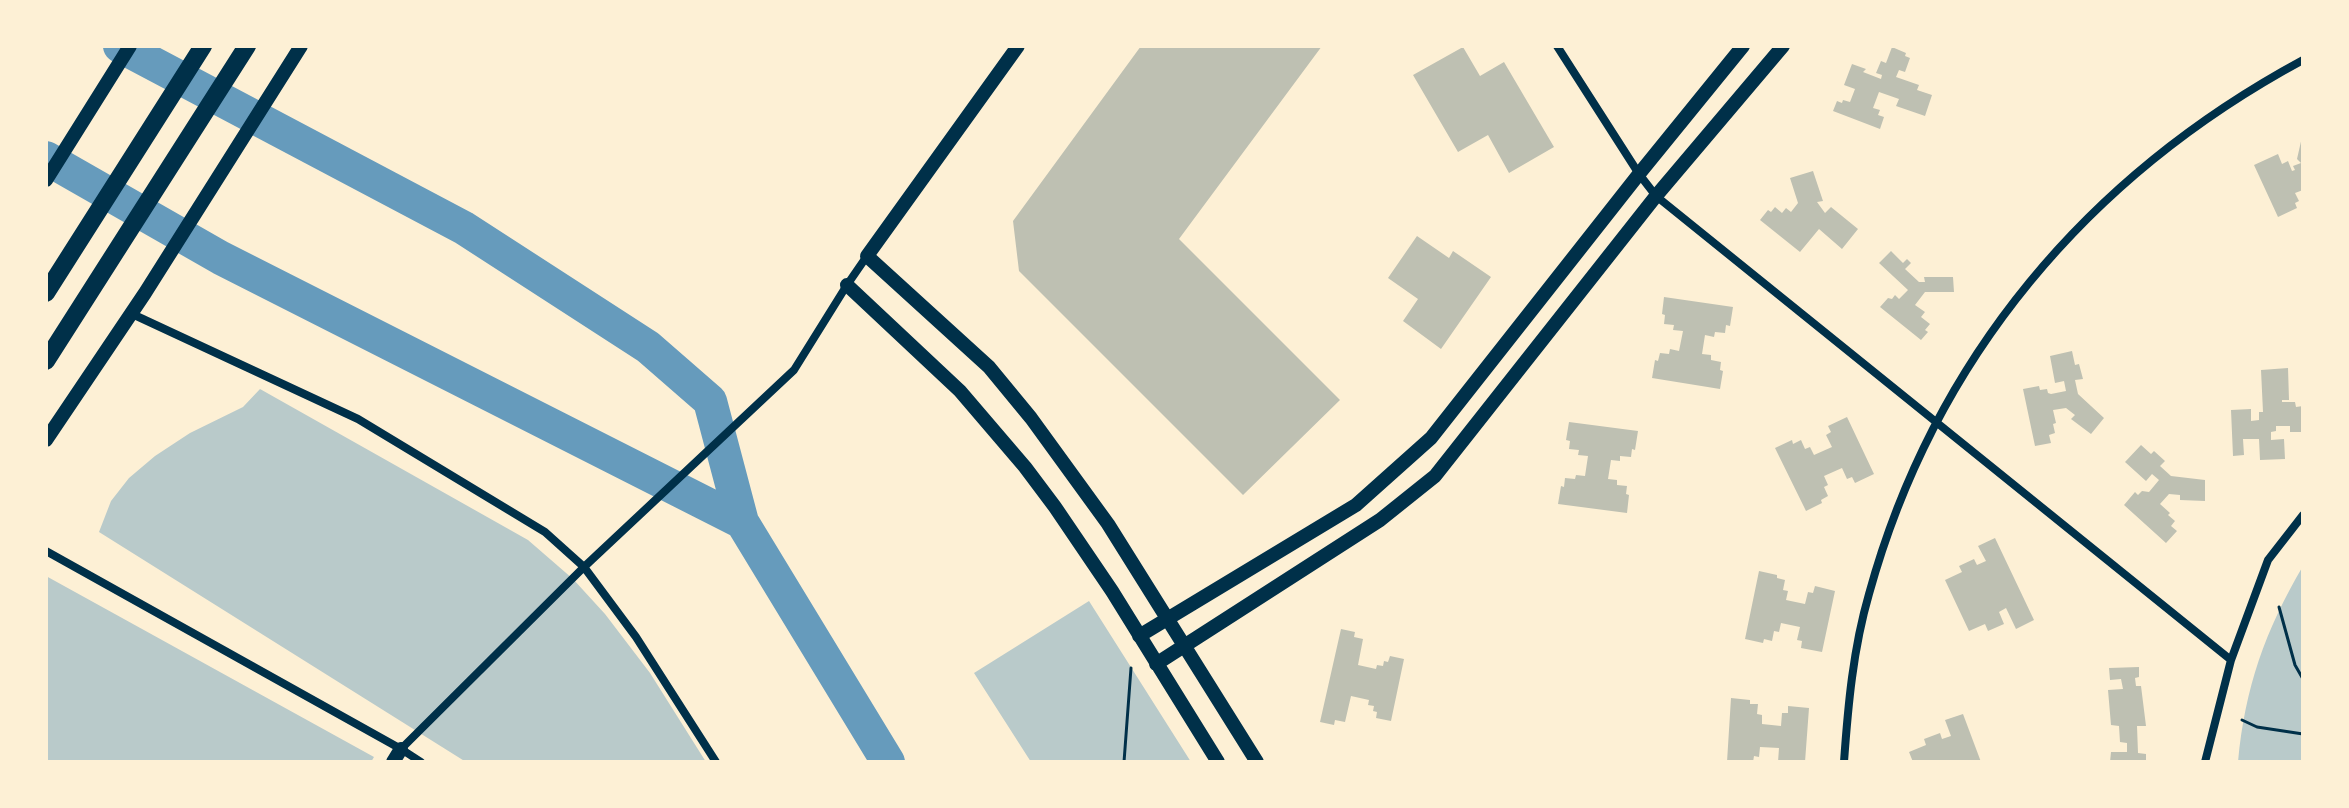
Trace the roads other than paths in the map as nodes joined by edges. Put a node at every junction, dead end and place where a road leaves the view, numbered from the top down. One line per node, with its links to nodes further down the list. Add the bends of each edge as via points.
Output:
1 (130, 46): 11 (street)
2 (203, 46): 15 (highway)
3 (247, 46): 17 (highway)
4 (301, 46): 16 (street)
5 (1018, 46): 13 (street)
6 (1557, 46): 10 (street)
7 (1743, 46): 10 (street)
8 (1783, 46): 12 (street)
9 (2303, 60): 18 (street, via 2206,120 2097,210 2001,318)
10 (1639, 174): 12 (street); 23 (street, via 1431,438 1356,505)
11 (46, 180)
12 (1656, 196): 18 (street); 25 (street, via 1435,476 1380,520)
13 (867, 256): 14 (street); 23 (street, via 989,367 1093,503)
14 (847, 285): 22 (street, via 794,370); 24 (street, via 960,391 1001,439 1076,538)
15 (46, 293)
16 (130, 313): 19 (street); 22 (street, via 358,419 545,532)
17 (46, 361)
18 (1936, 421): 26 (street); 34 (street, via 1899,502 1868,596 1849,693)
19 (46, 440)
20 (2303, 515): 26 (street, via 2268,560)
21 (46, 551): 28 (street)
22 (584, 567): 28 (street); 31 (street)
23 (1167, 619): 24 (street); 25 (street)
24 (1139, 636): 27 (street)
25 (1184, 645): 27 (street); 33 (street)
26 (2231, 660): 35 (street)
27 (1156, 664): 32 (street)
28 (401, 749): 29 (street); 30 (street)
29 (393, 762)
30 (421, 762)
31 (716, 762)
32 (1218, 762)
33 (1257, 762)
34 (1844, 762)
35 (2205, 762)

